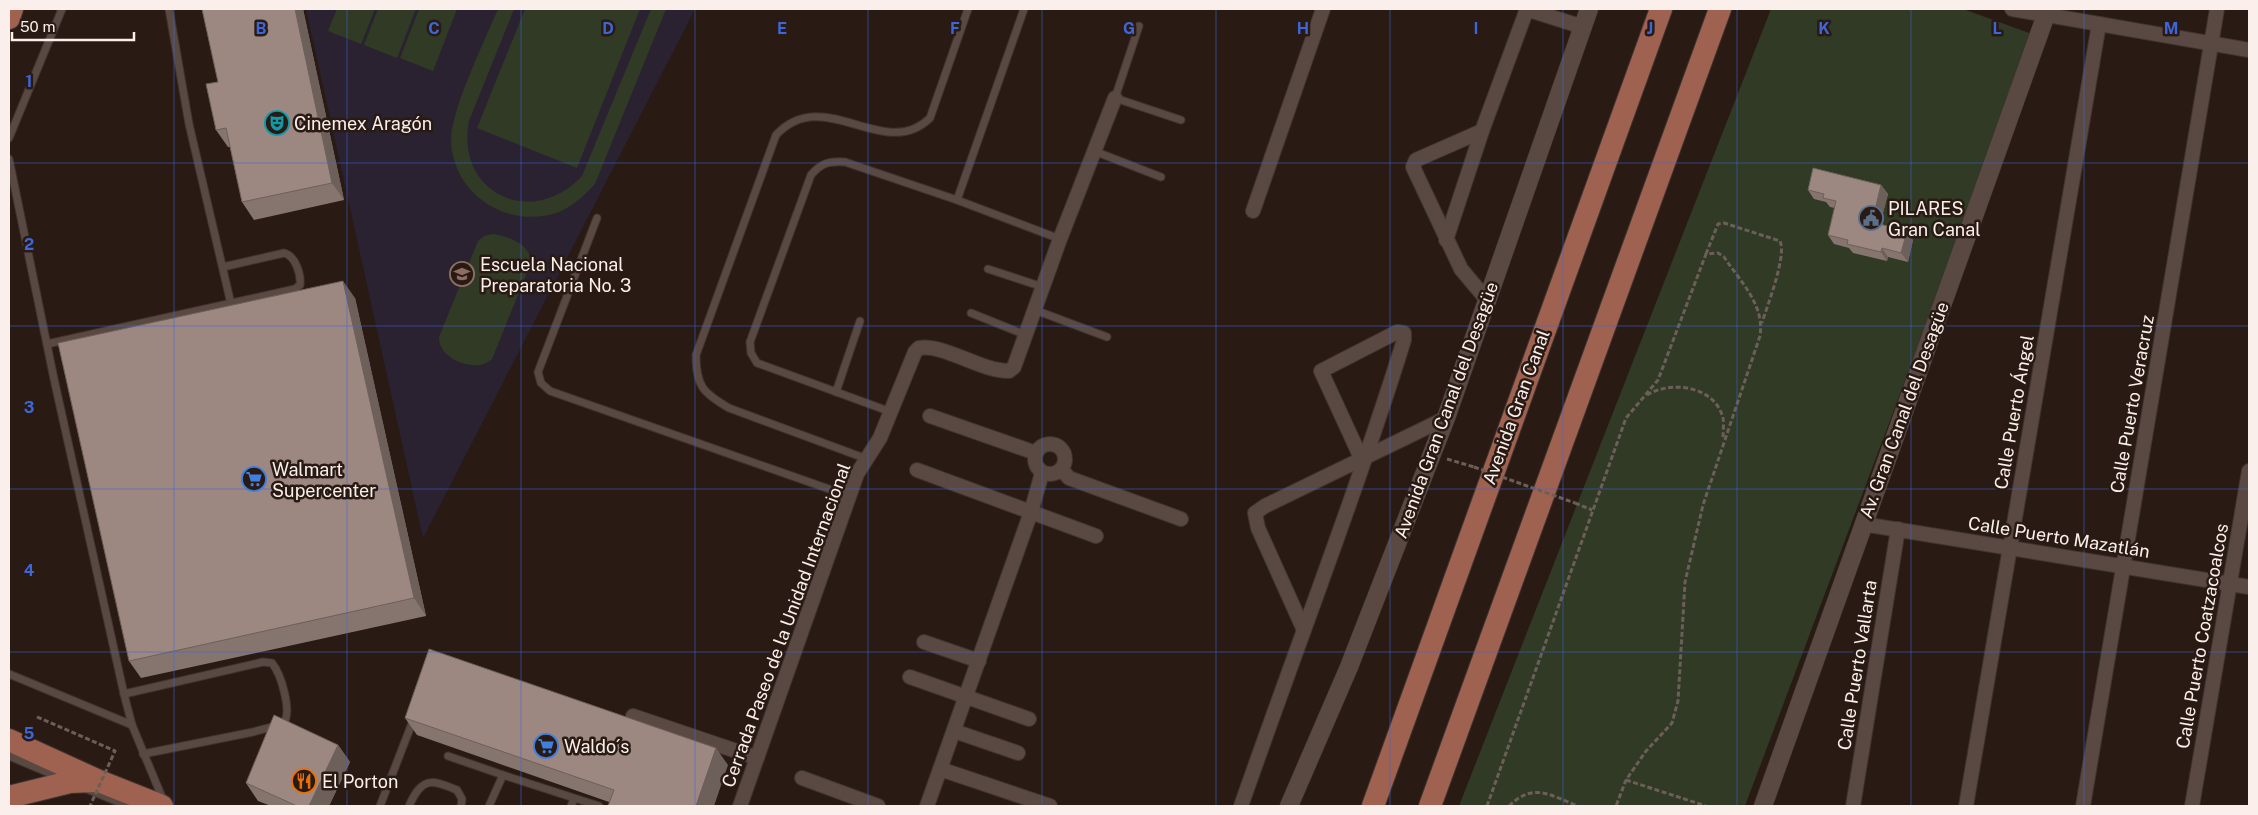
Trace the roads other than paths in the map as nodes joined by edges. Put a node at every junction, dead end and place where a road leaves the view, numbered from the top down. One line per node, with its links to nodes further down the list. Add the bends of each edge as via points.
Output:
1 (12, 9): 14 (main road)
2 (62, 9): 23 (lane)
3 (169, 9): 32 (lane, via 189,124)
4 (968, 9): 49 (lane, via 930,118 922,126 912,131 886,132 828,116 796,120 776,135 696,355 696,372 701,388 714,399 729,408)
5 (1024, 9): 27 (lane)
6 (1323, 9): 28 (street)
7 (1526, 9): 17 (street); 22 (street)
8 (1589, 9): 17 (street, Avenida Gran Canal del Desagüe)
9 (1660, 9): 103 (main road, Avenida Gran Canal)
10 (1720, 9): 104 (main road)
11 (2012, 9): 13 (street)
12 (2217, 9): 18 (street, Calle Puerto Veracruz)
13 (2047, 12): 15 (street); 57 (street, Av. Gran Canal del Desagüe)
14 (9, 18)
15 (2099, 24): 18 (street); 60 (street, Calle Puerto Ángel)
16 (1139, 26): 20 (lane)
17 (1583, 27): 35 (street, Avenida Gran Canal del Desagüe)
18 (2211, 43): 19 (street); 61 (street, Calle Puerto Veracruz)
19 (2249, 50)
20 (1115, 98): 21 (lane); 24 (street)
21 (1181, 120)
22 (1482, 131): 31 (street); 31 (street, via 1413,163)
23 (9, 138)
24 (1094, 152): 26 (lane); 30 (street)
25 (9, 160): 42 (lane)
26 (1161, 177)
27 (957, 200): 30 (lane); 43 (lane, via 845,162 819,166 811,175 750,342 751,353 757,363)
28 (1253, 211)
29 (597, 218): 54 (lane, via 538,372 541,382 550,391)
30 (1060, 239): 34 (street)
31 (1446, 240): 35 (street, via 1461,269)
32 (223, 267): 36 (lane); 36 (lane, via 284,253 292,257 300,280 295,289)
33 (988, 269): 34 (lane)
34 (1043, 287): 37 (street)
35 (1488, 300): 46 (street, Avenida Gran Canal del Desagüe)
36 (231, 304): 42 (lane)
37 (1035, 310): 40 (street); 41 (lane)
38 (971, 313): 40 (lane)
39 (860, 321): 43 (lane)
40 (1026, 335): 44 (street, Cerrada Paseo de la Unidad Internacional, via 1017,361 1009,371 994,370 930,348 919,348)
41 (1107, 338)
42 (47, 344): 69 (lane)
43 (836, 392): 44 (lane)
44 (890, 412): 49 (street, Cerrada Paseo de la Unidad Internacional)
45 (930, 416): 47 (street)
46 (1446, 418): 48 (street); 102 (street, Avenida Gran Canal del Desagüe, via 1349,667)
47 (1036, 453): 51 (street, via 1048,444 1059,446 1066,460); 53 (street, via 1035,464)
48 (1365, 456): 48 (street, via 1320,371 1400,332 1404,333); 64 (street); 64 (street, via 1260,508 1256,514 1258,528)
49 (867, 459): 54 (street, Cerrada Paseo de la Unidad Internacional)
50 (917, 470): 55 (street)
51 (1062, 470): 53 (street, via 1052,475); 56 (street, via 1069,478)
52 (2249, 471): 62 (street, Calle Puerto Coatzacoalcos)
53 (1042, 472): 55 (street)
54 (849, 496): 81 (street, Cerrada Paseo de la Unidad Internacional)
55 (1031, 512): 59 (street); 66 (street)
56 (1181, 519)
57 (1863, 524): 58 (street, Calle Puerto Mazatlán); 105 (street, Av. Gran Canal del Desagüe)
58 (1898, 530): 60 (street, Calle Puerto Mazatlán); 106 (street, Calle Puerto Vallarta)
59 (1096, 536)
60 (2010, 548): 61 (street, Calle Puerto Mazatlán); 107 (street, Calle Puerto Ángel)
61 (2124, 567): 62 (street, Calle Puerto Mazatlán); 108 (street, Calle Puerto Veracruz)
62 (2230, 584): 63 (street, Calle Puerto Mazatlán); 109 (street, Calle Puerto Coatzacoalcos)
63 (2249, 588)
64 (1303, 628): 101 (street)
65 (924, 642): 66 (street)
66 (978, 661): 70 (street)
67 (9, 674): 74 (lane)
68 (910, 677): 70 (street)
69 (124, 694): 74 (lane); 78 (lane, via 263,662 272,663 278,671 288,711 283,724)
70 (965, 695): 73 (street); 75 (street)
71 (418, 706): 92 (lane)
72 (633, 716): 81 (street)
73 (1029, 719)
74 (132, 725): 78 (lane)
75 (954, 732): 77 (street); 82 (street)
76 (9, 740): 85 (main road)
77 (1018, 753)
78 (143, 754): 91 (lane)
79 (9, 756): 86 (lane)
80 (448, 756): 83 (lane)
81 (757, 758): 97 (street, Cerrada Paseo de la Unidad Internacional)
82 (940, 770): 99 (street); 100 (street)
83 (503, 775): 88 (lane); 95 (lane)
84 (802, 778): 98 (street)
85 (99, 781): 86 (main road); 90 (main road)
86 (70, 782): 87 (main road); 89 (lane)
87 (10, 800)
88 (572, 803): 96 (lane)
89 (128, 806)
90 (162, 806)
91 (166, 806)
92 (380, 806)
93 (409, 806): 94 (lane, via 423,784 436,781 458,790)
94 (461, 806)
95 (489, 806)
96 (599, 806)
97 (740, 806)
98 (878, 806)
99 (927, 806)
100 (1050, 806)
101 (1241, 806)
102 (1289, 806)
103 (1373, 806)
104 (1430, 806)
105 (1763, 806)
106 (1853, 806)
107 (1966, 806)
108 (2083, 806)
109 (2192, 806)

